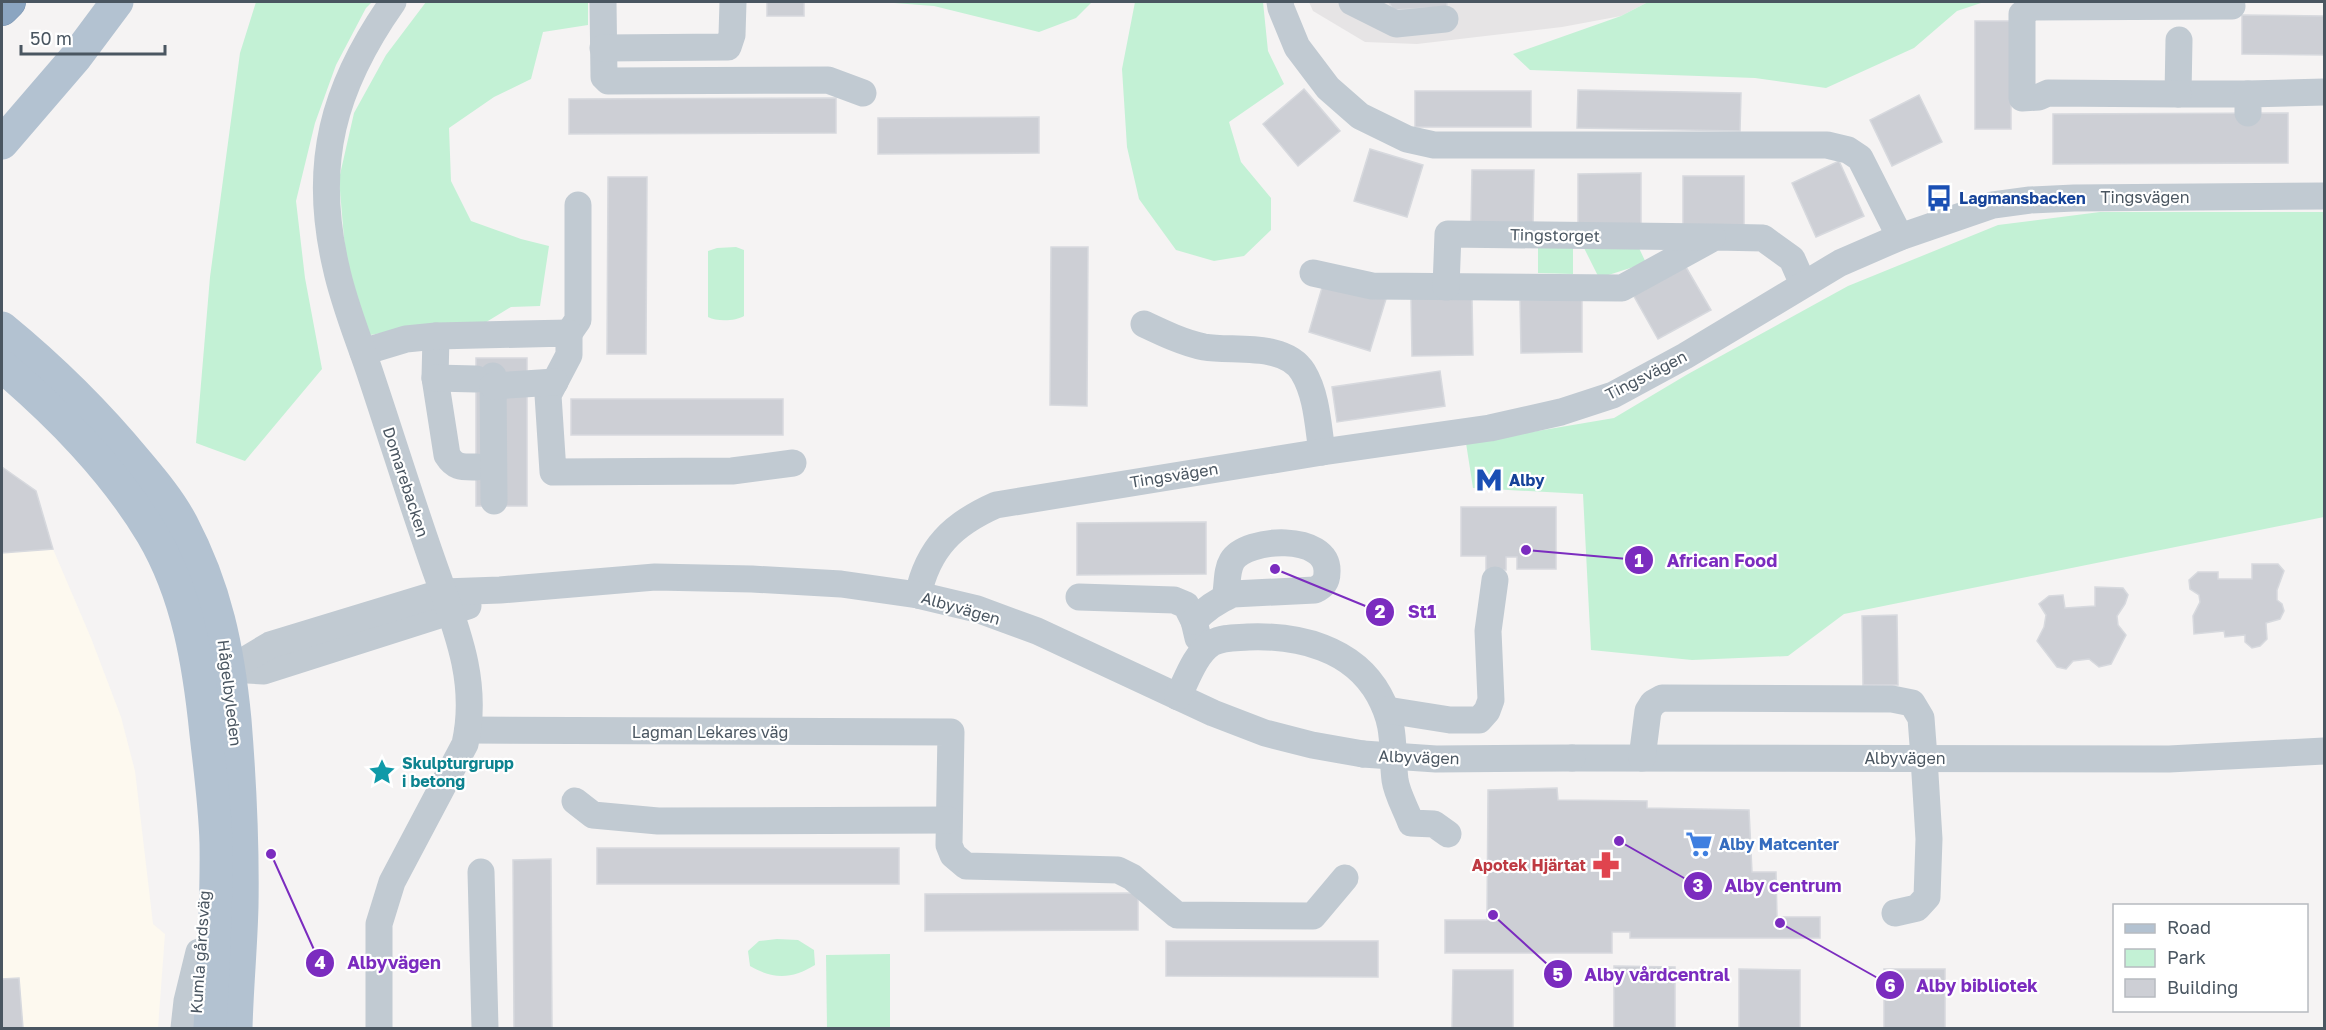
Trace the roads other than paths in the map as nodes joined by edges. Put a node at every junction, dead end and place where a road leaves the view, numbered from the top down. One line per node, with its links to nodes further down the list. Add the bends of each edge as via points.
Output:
1 (9, 2): 9 (highway)
2 (117, 2): 16 (main road)
3 (393, 2): 28 (street, Domarebacken, via 349,75 335,114 327,155 329,233 336,269)
4 (603, 2): 12 (street)
5 (733, 2): 12 (street, via 728,47)
6 (1280, 2): 20 (street, via 1297,47 1328,88 1360,116 1407,139 1434,146 1827,145 1848,150 1860,158)
7 (1352, 2): 10 (street, via 1396,24)
8 (2232, 6): 15 (street, via 2032,7 2022,14 2022,98 2038,98 2048,93)
9 (2, 9)
10 (1445, 19)
11 (2179, 40): 15 (street)
12 (603, 48): 14 (street, via 604,77 608,81 828,80)
13 (2325, 92): 15 (street, via 2248,104)
14 (863, 93)
15 (2178, 94)
16 (2, 142)
17 (2325, 196): 20 (street, Tingsvägen, via 2030,200 1993,205)
18 (578, 205): 26 (street, via 578,320)
19 (1715, 237): 22 (street, Tingstorget, via 1763,238 1792,259); 23 (street, Tingstorget, via 1622,288); 23 (street, Tingstorget, via 1448,234)
20 (1900, 237): 22 (street, Tingsvägen)
21 (1313, 273): 23 (street, Tingstorget, via 1372,286)
22 (1803, 284): 33 (street, Tingsvägen, via 1695,351 1613,395 1528,420)
23 (1446, 287)
24 (1144, 324): 33 (street, via 1203,347 1269,351 1290,360 1302,370 1310,387)
25 (2, 328): 44 (main road, Hågelbyleden, via 70,387 160,490 181,523 216,606)
26 (569, 333): 27 (street); 32 (street, via 569,355)
27 (436, 336): 28 (street, via 406,339); 30 (street)
28 (363, 352): 41 (street, Domarebacken)
29 (2, 366): 44 (main road, Hågelbyleden, via 68,426 153,535 187,618)
30 (435, 378): 31 (street); 35 (street, via 447,455 458,467)
31 (487, 380): 32 (street); 36 (street)
32 (555, 382): 34 (street, via 548,395 553,472 732,471)
33 (1322, 452): 38 (street, Tingsvägen, via 996,505 951,531 922,575)
34 (793, 463)
35 (477, 468)
36 (494, 501)
37 (1495, 580): 46 (street, via 1488,631 1491,700 1487,711 1479,720 1450,720)
38 (918, 595): 41 (street, Albyvägen, via 841,584 655,577 500,590); 45 (street, Albyvägen, via 977,609 1036,631)
39 (1080, 597): 42 (street, via 1174,600 1186,605)
40 (1225, 598): 42 (street)
41 (448, 602): 44 (street, Albyvägen, via 270,645); 47 (street, via 469,676)
42 (1194, 621): 43 (street)
43 (1201, 652): 45 (street); 46 (street, via 1221,639 1234,638 1294,639 1314,644 1341,654 1366,676)
44 (215, 673): 54 (main road, Hågelbyleden); 62 (main road, Hågelbyleden, via 239,758 242,907)
45 (1178, 697): 49 (street, Albyvägen, bridge, via 1265,732 1363,754 1436,759)
46 (1387, 710): 53 (street, via 1394,735 1395,782 1411,823 1434,824)
47 (468, 730): 52 (street, Lagman Lekares väg, via 951,732); 63 (street, via 465,744 392,882 384,905 379,924)
48 (2325, 751): 50 (street, Albyvägen, via 2169,759)
49 (1642, 758): 50 (street, Albyvägen); 50 (street, via 1648,711 1662,698 1673,698 1892,699 1912,703 1921,718)
50 (1924, 758): 57 (street, via 1929,839 1927,897 1917,908)
51 (575, 801): 52 (street, via 593,815 658,821)
52 (948, 820): 56 (street, via 949,845 953,855 966,866 1118,870 1177,915 1313,916)
53 (1448, 834)
54 (216, 841): 58 (street, Kumla gårdsväg, via 203,891); 61 (main road, Hågelbyleden)
55 (481, 872): 64 (street)
56 (1345, 878)
57 (1895, 913)
58 (199, 952): 59 (street); 60 (street, Kumla gårdsväg)
59 (184, 1029)
60 (194, 1029)
61 (210, 1029)
62 (236, 1029)
63 (379, 1029)
64 (485, 1029)

